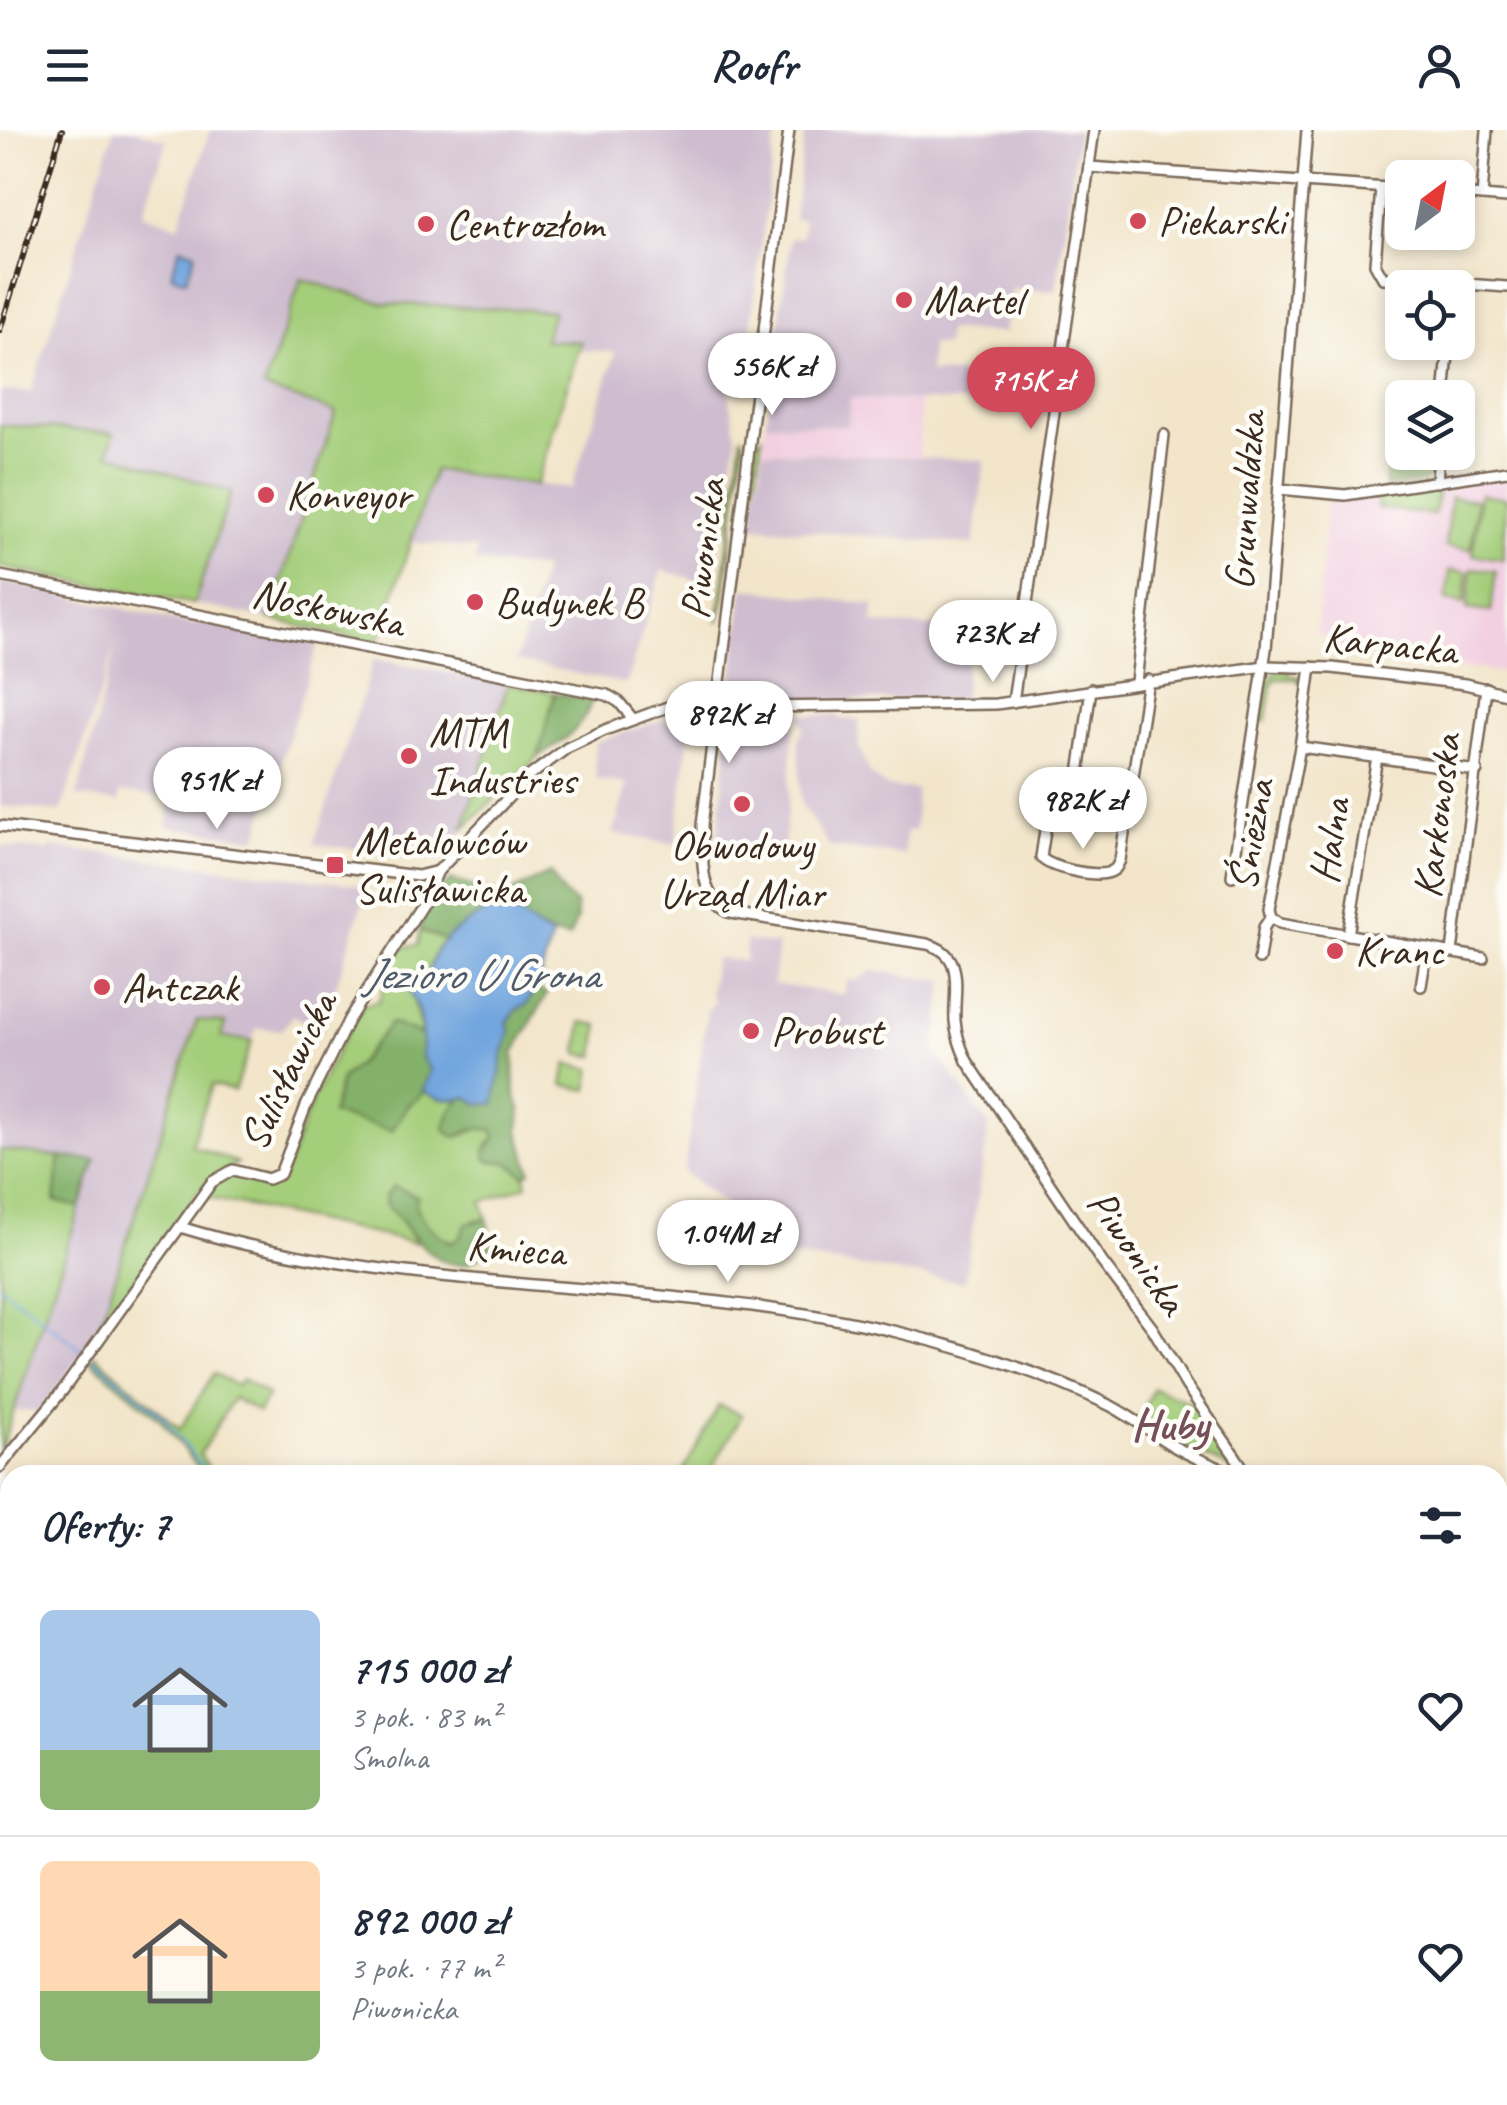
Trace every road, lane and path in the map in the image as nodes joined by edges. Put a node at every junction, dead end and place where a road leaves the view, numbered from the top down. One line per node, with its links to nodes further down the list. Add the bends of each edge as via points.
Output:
1 (789, 130): 28 (street, Piwonicka)
2 (1094, 130): 5 (street)
3 (1307, 130): 6 (street, Grunwaldzka)
4 (1487, 130): 10 (street)
5 (1089, 167): 6 (street); 29 (street)
6 (1303, 182): 7 (street); 19 (street, Grunwaldzka)
7 (1381, 188): 8 (street); 12 (street, via 1375,264)
8 (1385, 188)
9 (1475, 195): 10 (street)
10 (1482, 196): 11 (street)
11 (1507, 198)
12 (1385, 278)
13 (1475, 286): 14 (street)
14 (1507, 287)
15 (1164, 435): 24 (street)
16 (1437, 470): 18 (street)
17 (1507, 471): 18 (street)
18 (1436, 482): 19 (street, via 1345,495)
19 (1279, 489): 21 (street, Grunwaldzka)
20 (0, 576): 30 (street, Noskowska, via 607,695)
21 (1264, 666): 22 (street, Karpacka); 23 (street, Karpacka); 36 (street, Grunwaldzka)
22 (1311, 666): 25 (street, Karpacka); 31 (street, Śnieżna)
23 (1148, 680): 24 (street, Karpacka); 26 (street, via 1120,860 1107,874 1052,867 1040,857 1049,804 1078,780)
24 (1136, 682): 26 (street, Karpacka)
25 (1486, 688): 27 (street, Karpacka); 33 (street, Karkonoska)
26 (1091, 689): 29 (street, Karpacka)
27 (1507, 694)
28 (716, 702): 29 (street, Sulisławicka); 30 (street, Sulisławicka, via 682,702); 47 (street, Piwonicka, via 702,825 710,896 731,913 927,944 947,954 956,968 955,1023 967,1061)
29 (1012, 702)
30 (633, 719): 35 (street, Sulisławicka, via 551,758)
31 (1300, 747): 32 (street); 37 (street, Śnieżna)
32 (1376, 758): 33 (street); 38 (street, Halna)
33 (1477, 771): 40 (street, Karkonoska)
34 (0, 826): 35 (street, via 418,876)
35 (438, 871): 44 (street, Sulisławicka, via 348,1020 280,1174 268,1179 227,1172 205,1190)
36 (1232, 876)
37 (1271, 917): 38 (street, Śnieżna); 42 (street)
38 (1348, 935): 39 (street, Śnieżna)
39 (1427, 948): 40 (street, Śnieżna); 43 (street)
40 (1452, 952): 41 (street, Śnieżna)
41 (1483, 958)
42 (1259, 959)
43 (1421, 986)
44 (180, 1227): 45 (street, Sulisławicka); 46 (street, Kmieca, via 400,1271 653,1295 896,1332 1074,1390)
45 (2, 1465)
46 (1215, 1465)
47 (1241, 1465)

